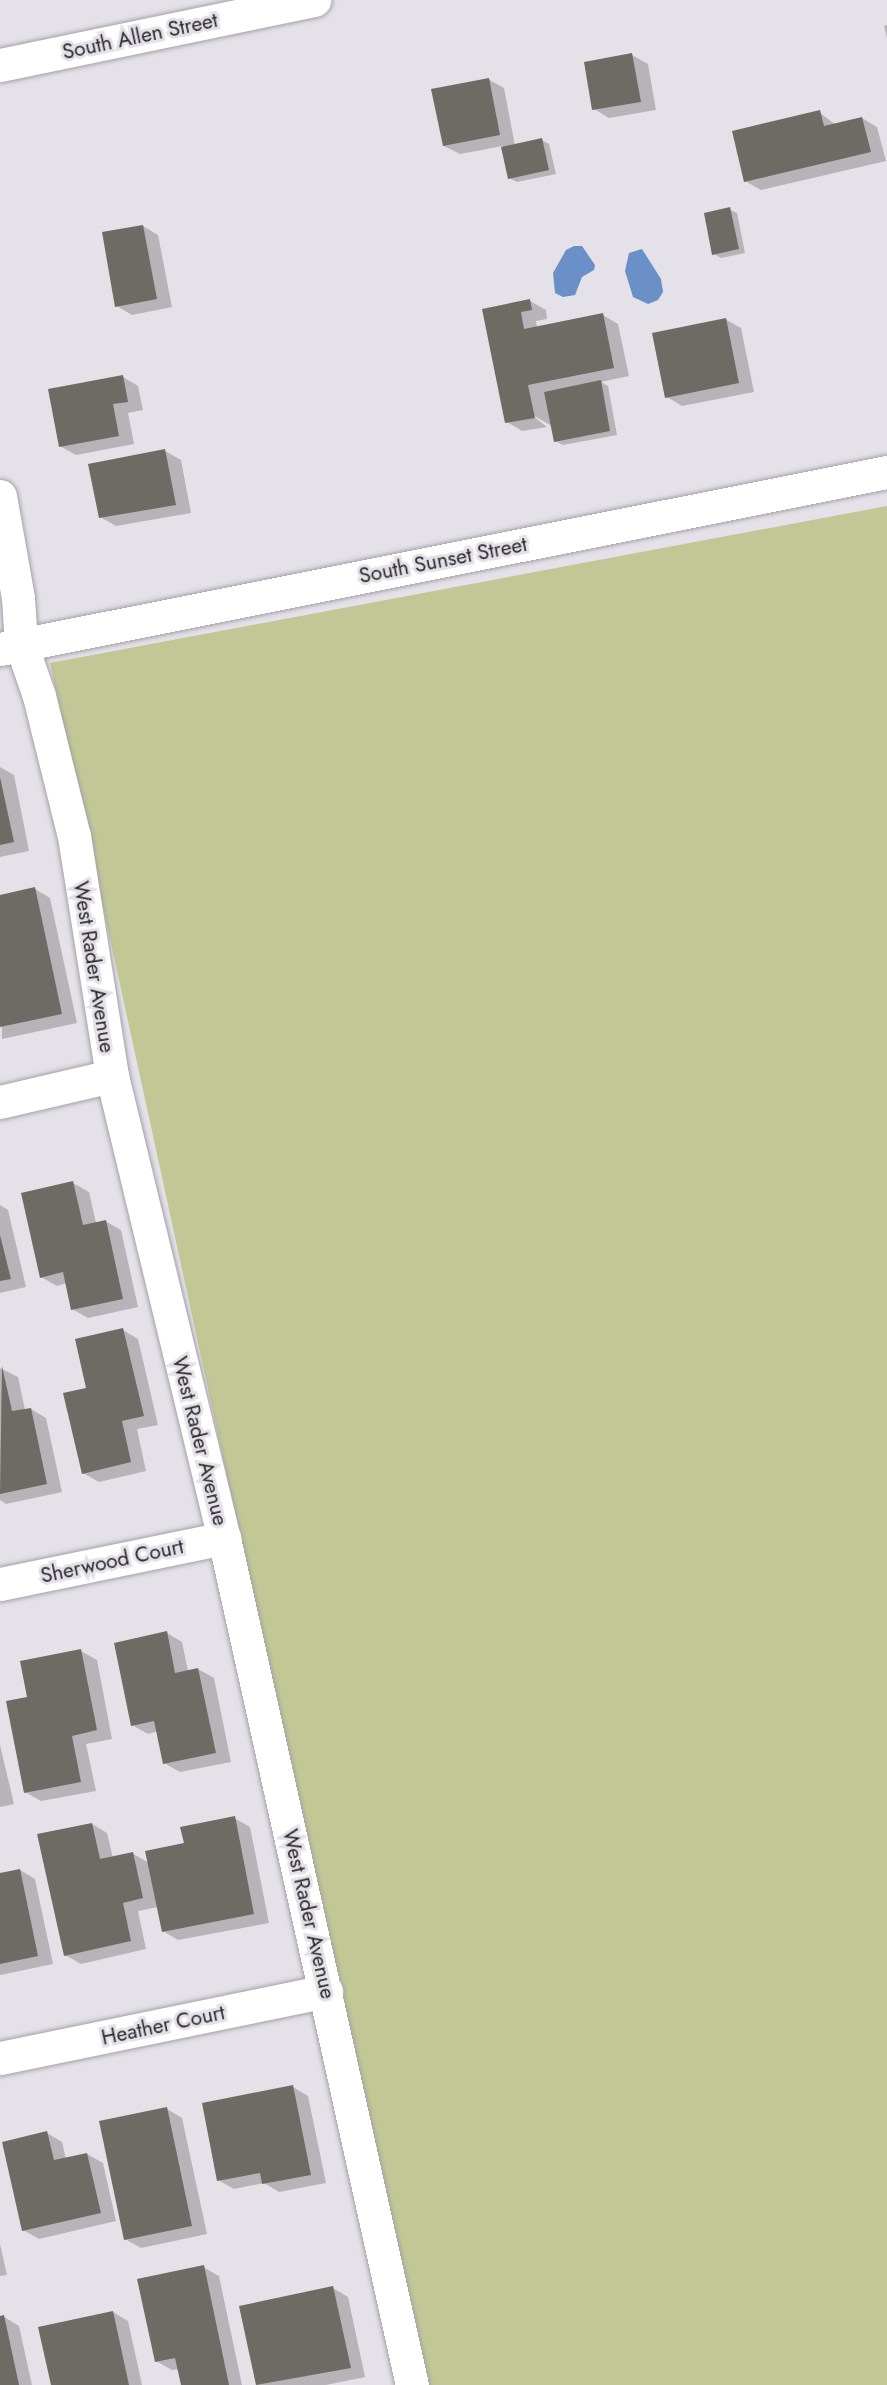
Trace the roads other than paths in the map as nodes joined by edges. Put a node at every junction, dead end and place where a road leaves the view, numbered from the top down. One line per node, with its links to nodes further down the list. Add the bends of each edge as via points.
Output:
1 (314, 0): 2 (street, South Allen Street)
2 (0, 65)
3 (887, 472): 5 (street, South Sunset Street)
4 (0, 496): 5 (street, West Rader Avenue, via 18,598)
5 (10, 646): 6 (street, West Rader Avenue, via 39,696 74,836)
6 (112, 1076): 7 (street); 8 (street, West Rader Avenue)
7 (0, 1102)
8 (224, 1538): 9 (street, Sherwood Court); 10 (street, West Rader Avenue)
9 (0, 1584)
10 (326, 1991): 11 (street, Heather Court); 12 (street, West Rader Avenue)
11 (0, 2058)
12 (412, 2385)

